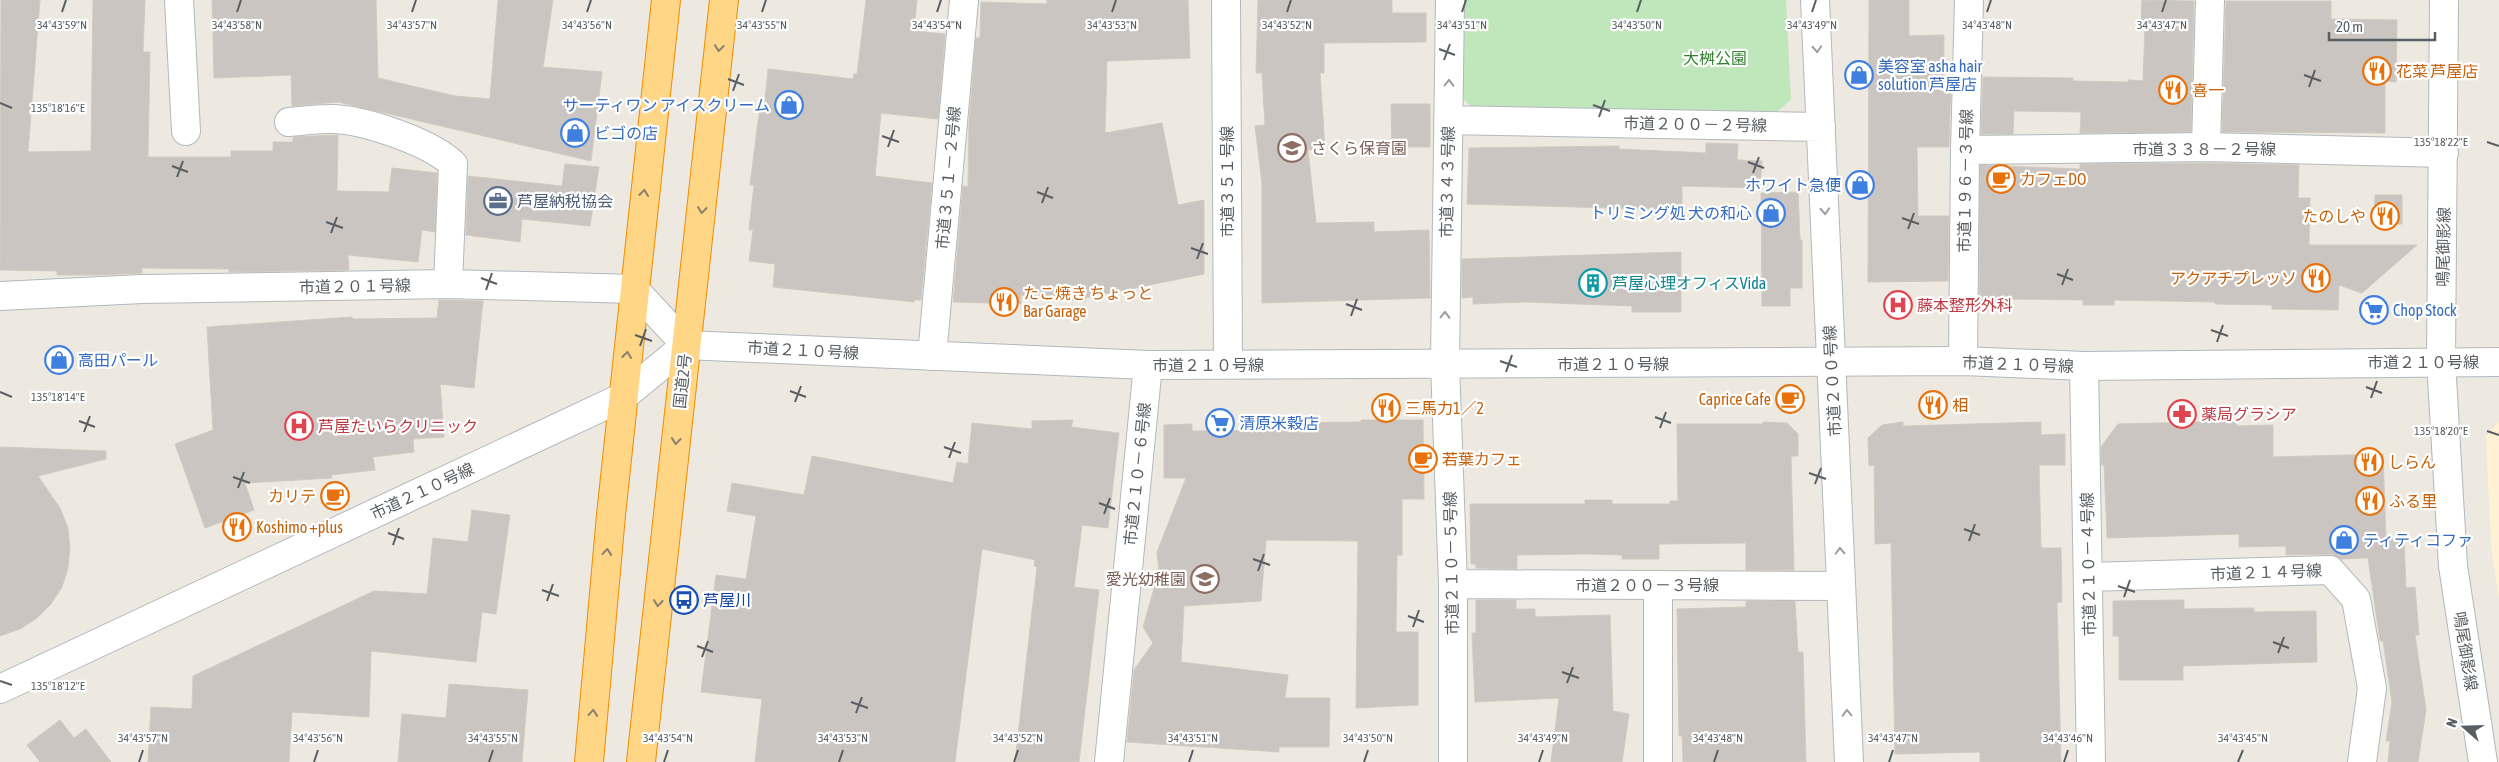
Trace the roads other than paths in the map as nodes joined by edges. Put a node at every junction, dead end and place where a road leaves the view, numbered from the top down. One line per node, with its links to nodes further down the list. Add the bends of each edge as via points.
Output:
1 (179, 0): 14 (street)
2 (666, 0): 19 (highway, one-way to 2)
3 (724, 0): 21 (highway, 国道2号, one-way to 21)
4 (964, 0): 22 (street, 市道３５１－２号線)
5 (1226, 0): 27 (street, 市道３５１号線)
6 (1450, 0): 11 (street, 市道３４３号線, one-way to 6)
7 (1815, 0): 13 (street, 市道２００号線, one-way to 13)
8 (1969, 0): 16 (street, 市道１９６－３号線)
9 (2210, 0): 15 (street)
10 (2444, 0): 17 (street, 鳴尾御影線)
11 (1448, 120): 13 (street, 市道２００－２号線); 28 (street, 市道３４３号線, one-way to 11)
12 (289, 122): 18 (street, via 330,118 379,128 442,154 454,164)
13 (1821, 127): 26 (street, 市道２００号線, one-way to 26)
14 (186, 131)
15 (2206, 147): 16 (street, 市道３３８－２号線); 17 (street, 市道３３８－２号線)
16 (1964, 150): 23 (street, 市道１９６－３号線)
17 (2444, 153): 24 (street, 鳴尾御影線)
18 (448, 284): 19 (street, 市道２０１号線); 20 (street, 市道２０１号線)
19 (634, 288): 21 (street); 31 (highway, one-way to 19)
20 (0, 296)
21 (686, 345): 22 (street, 市道２１０号線); 31 (street, 市道２１０号線); 38 (highway, 国道2号, one-way to 38)
22 (932, 356): 29 (street, 市道２１０号線)
23 (1963, 361): 26 (street, 市道２１０号線); 30 (street, 市道２１０号線)
24 (2441, 361): 25 (street, 市道２１０号線); 30 (street, 市道２１０号線); 45 (street, 鳴尾御影線, via 2453,566)
25 (2499, 362)
26 (1832, 363): 28 (street, 市道２１０号線); 35 (street, 市道２００号線, one-way to 26)
27 (1228, 364): 28 (street, 市道２１０号線); 29 (street, 市道２１０号線)
28 (1444, 364): 33 (street, 市道２１０－５号線)
29 (1148, 366): 39 (street, 市道２１０－６号線)
30 (2084, 366): 32 (street, 市道２１０－４号線)
31 (623, 397): 36 (street, 市道２１０号線); 37 (highway, one-way to 31)
32 (2088, 577): 43 (street, 市道２１０－４号線); 44 (street, 市道２１４号線, via 2330,570 2356,599 2372,688)
33 (1453, 584): 34 (street, 市道２００－３号線); 40 (street, 市道２１０－５号線)
34 (1658, 585): 35 (street, 市道２００－３号線); 41 (street)
35 (1841, 586): 42 (street, 市道２００号線, one-way to 35)
36 (0, 688)
37 (589, 762)
38 (641, 762)
39 (1109, 762)
40 (1453, 762)
41 (1658, 762)
42 (1849, 762)
43 (2091, 762)
44 (2362, 762)
45 (2483, 762)

